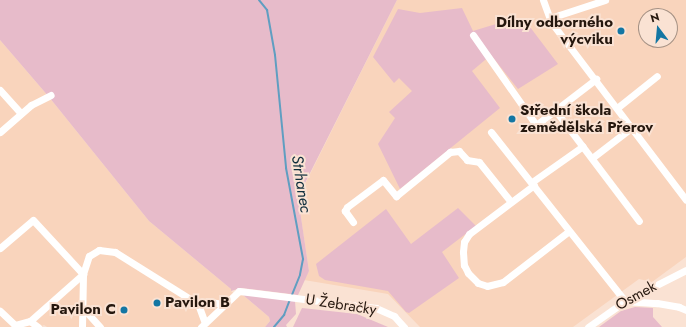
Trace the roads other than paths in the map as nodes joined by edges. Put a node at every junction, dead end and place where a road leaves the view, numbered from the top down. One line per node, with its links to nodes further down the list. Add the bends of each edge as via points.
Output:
1 (543, 0): 3 (street)
2 (605, 0): 3 (street)
3 (550, 18): 6 (street)
4 (473, 35): 10 (street, via 536,124)
5 (657, 76): 9 (street)
6 (596, 79): 9 (street); 10 (street)
7 (0, 90): 11 (street)
8 (51, 95): 11 (street, via 33,103)
9 (617, 108): 12 (street)
10 (555, 110): 15 (street)
11 (21, 113): 13 (street)
12 (631, 128): 16 (street); 18 (street)
13 (0, 132)
14 (490, 132): 17 (street)
15 (583, 146): 16 (street); 17 (street)
16 (592, 158): 20 (street)
17 (533, 184): 19 (street); 22 (street)
18 (686, 200)
19 (511, 202): 21 (street, via 479,162 467,160 459,151 450,152 396,196 383,180 347,208 345,211); 22 (street, via 469,234 464,242 464,265 478,283 487,286 507,280)
20 (640, 221)
21 (353, 222)
22 (569, 231): 26 (street)
23 (0, 248): 25 (street, via 32,220)
24 (686, 270): 26 (street, Osmek)
25 (83, 274): 27 (street, via 89,256 99,250 115,252); 29 (street); 32 (street)
26 (625, 301): 30 (street, via 657,303); 38 (street, Osmek)
27 (198, 304): 28 (street); 33 (street)
28 (224, 304): 33 (street); 37 (street, U Žebračky, via 239,291 376,308 394,316)
29 (82, 307): 35 (street); 36 (street)
30 (686, 310)
31 (0, 311): 32 (street, via 15,325)
32 (30, 321): 34 (street)
33 (203, 325)
34 (38, 327)
35 (82, 327)
36 (100, 327)
37 (404, 327)
38 (588, 327)

